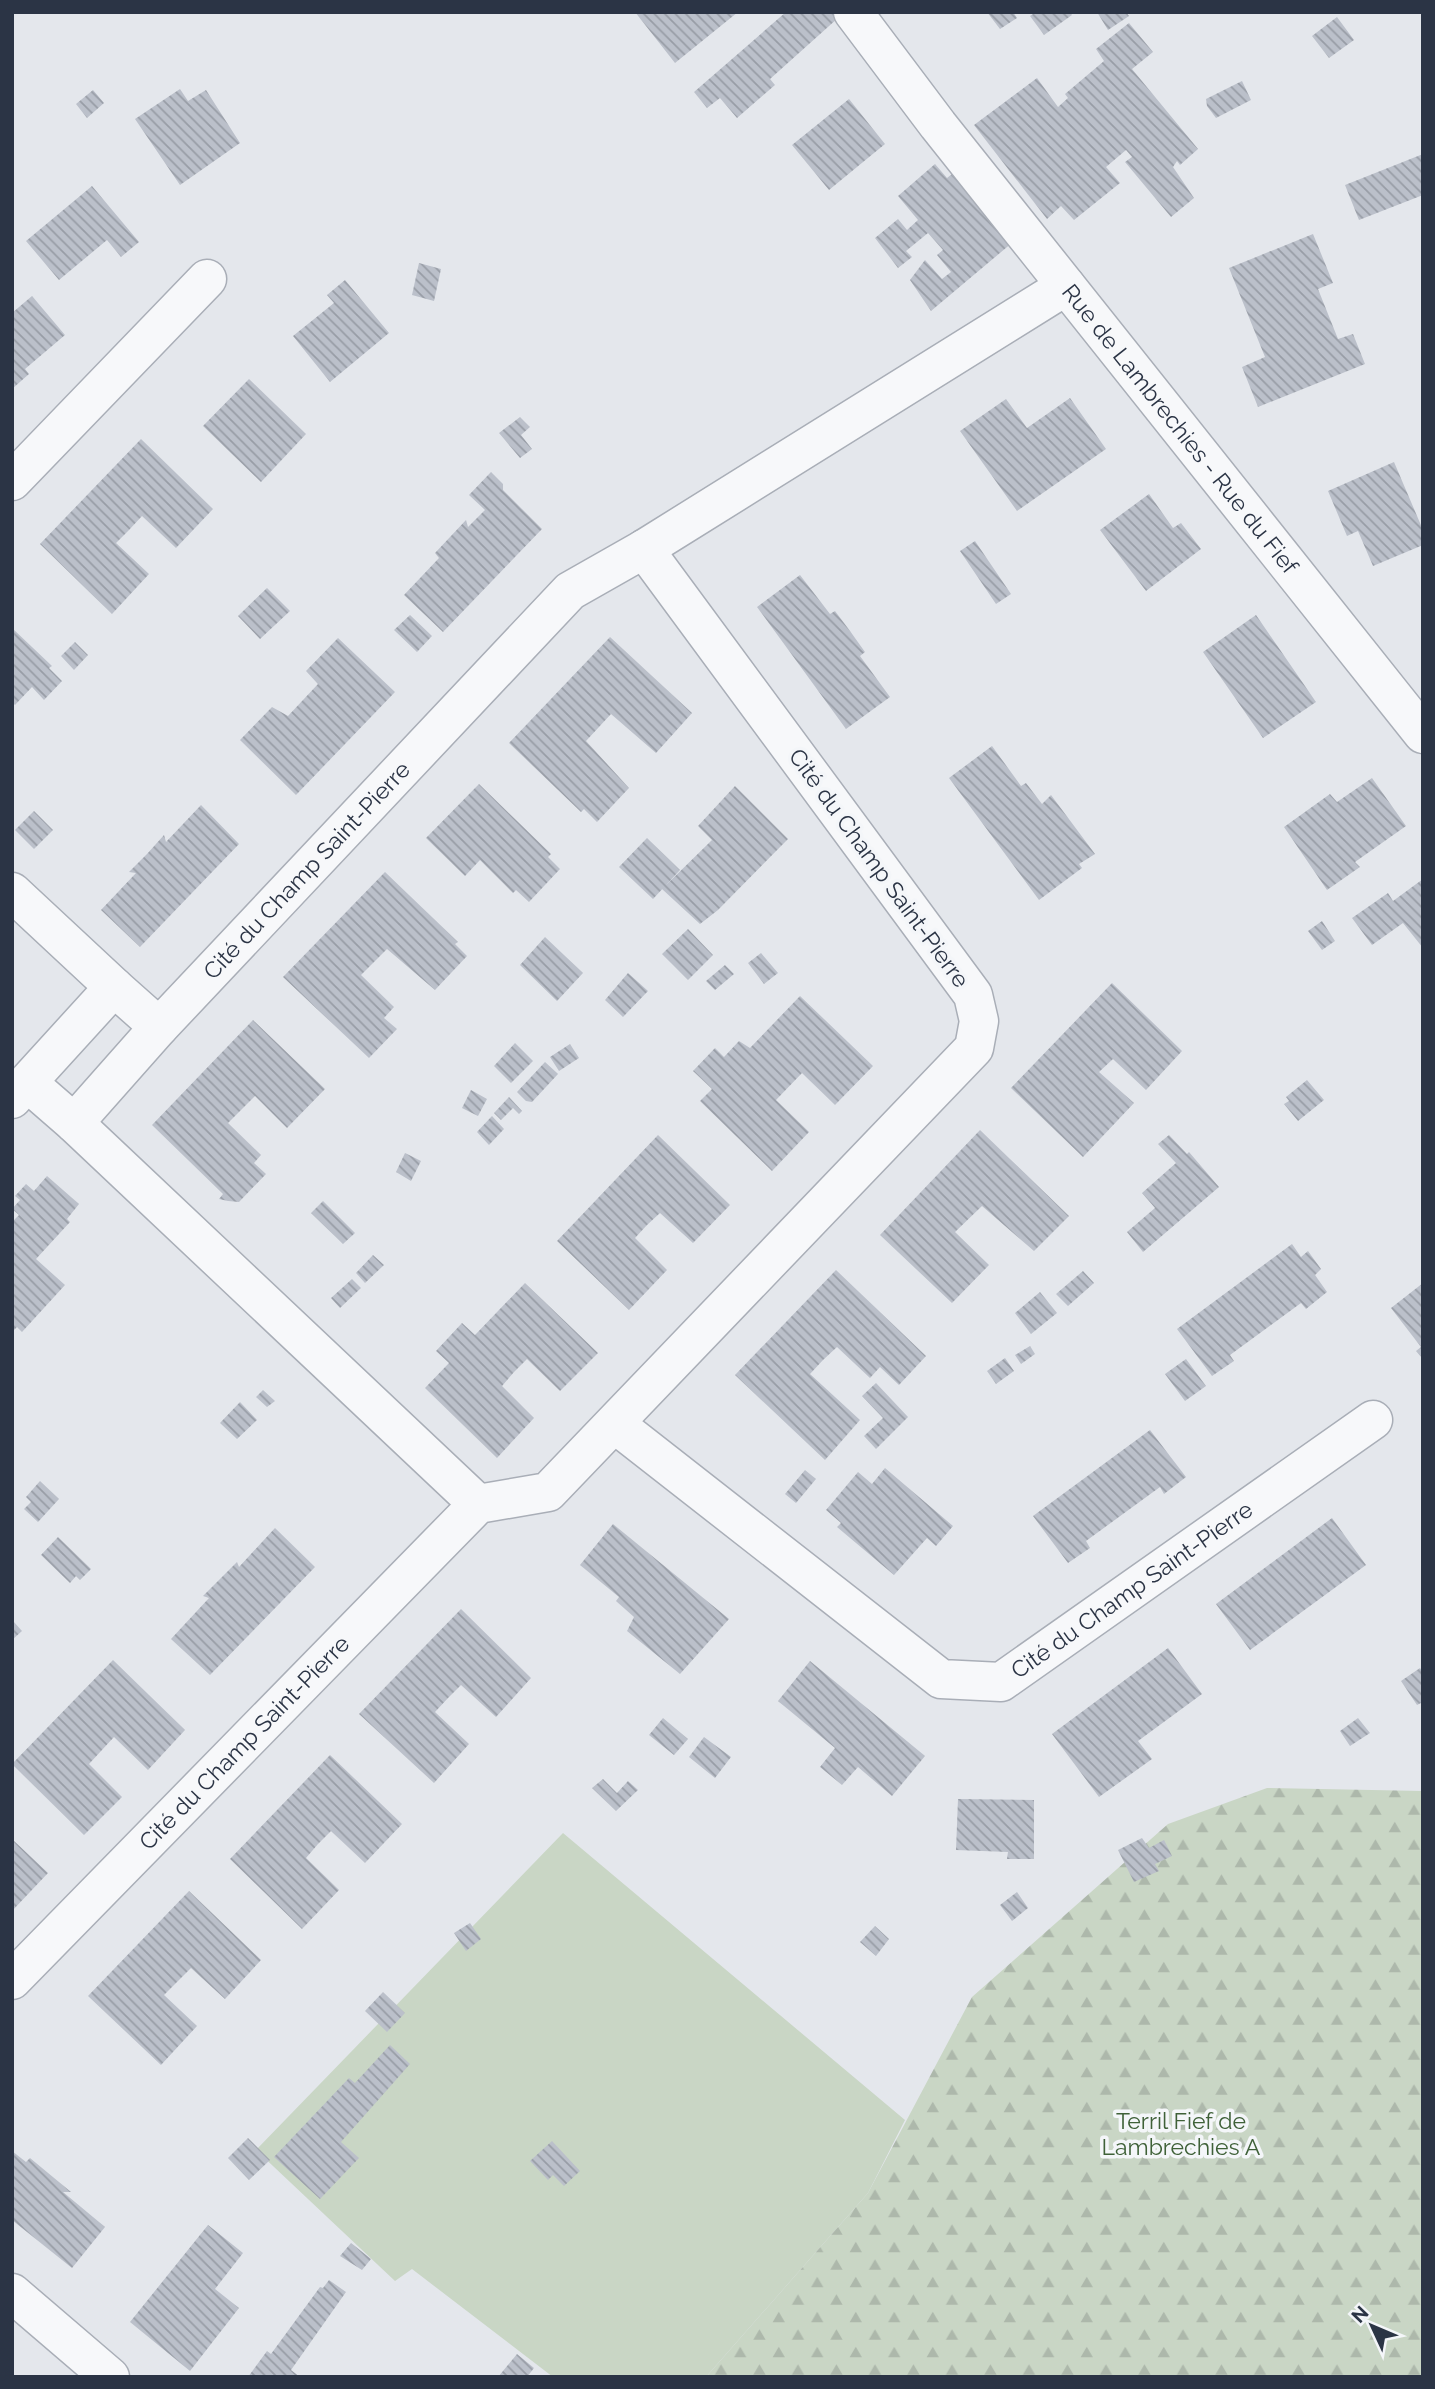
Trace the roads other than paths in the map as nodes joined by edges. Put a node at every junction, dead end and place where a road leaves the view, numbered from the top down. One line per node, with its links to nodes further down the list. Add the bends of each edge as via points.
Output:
1 (853, 12): 3 (street, Rue de Lambrechies - Rue du Fief)
2 (207, 279): 4 (street)
3 (1066, 286): 5 (street, Cité du Champ Saint-Pierre); 6 (street, Rue de Lambrechies - Rue du Fief)
4 (12, 481)
5 (644, 549): 9 (street, Cité du Champ Saint-Pierre, via 570,591); 13 (street, Cité du Champ Saint-Pierre, via 973,995 979,1021 974,1048)
6 (1423, 734)
7 (12, 892): 8 (street)
8 (114, 987): 9 (street); 10 (street)
9 (159, 1027): 11 (street, Cité du Champ Saint-Pierre)
10 (20, 1091): 11 (street)
11 (74, 1123): 14 (street)
12 (1373, 1420): 13 (street, Cité du Champ Saint-Pierre, via 1001,1682 941,1679)
13 (615, 1424): 14 (street, Cité du Champ Saint-Pierre, via 548,1492)
14 (478, 1504): 15 (street, Cité du Champ Saint-Pierre)
15 (12, 1980)
16 (12, 2293): 17 (street)
17 (110, 2377)

